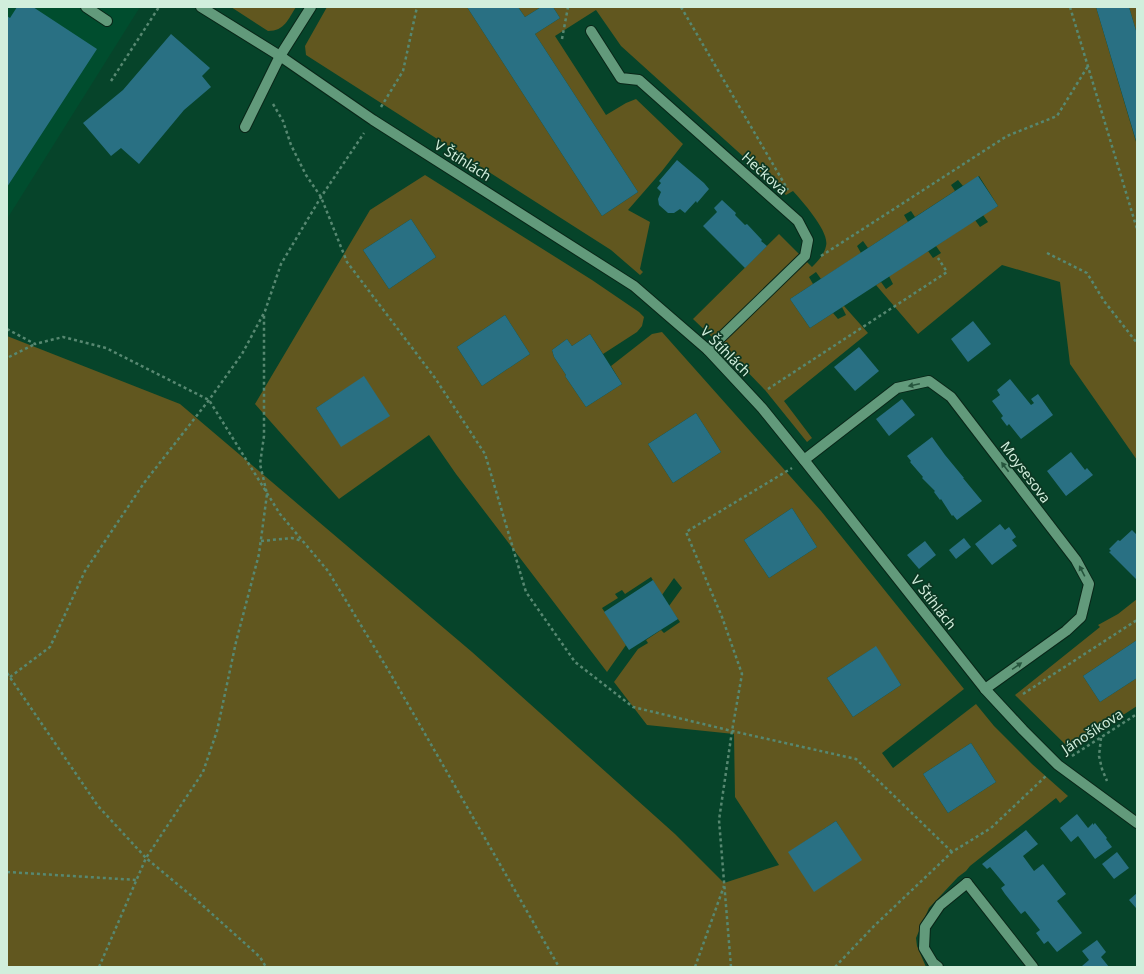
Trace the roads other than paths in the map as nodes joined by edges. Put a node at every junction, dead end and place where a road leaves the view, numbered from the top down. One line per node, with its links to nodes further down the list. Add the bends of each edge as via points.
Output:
1 (86, 7): 4 (street)
2 (201, 7): 6 (street, V Štíhlách)
3 (311, 7): 6 (street)
4 (108, 21)
5 (591, 31): 8 (street, Hečkova, via 621,78 639,80 798,221 808,240 806,256)
6 (280, 56): 7 (street); 8 (street, V Štíhlách, via 373,120 634,286)
7 (245, 127)
8 (708, 350): 9 (street, V Štíhlách, via 762,408)
9 (804, 460): 10 (street, V Štíhlách); 10 (street, Moysesova, one-way to 9, via 1066,631 1081,617 1089,584 1076,560 951,397 929,382 897,388)
10 (985, 689): 11 (street, V Štíhlách, via 1054,768)
11 (1137, 823)
12 (938, 967): 13 (street, via 924,948 925,927 940,906 967,883)
13 (1033, 967)

